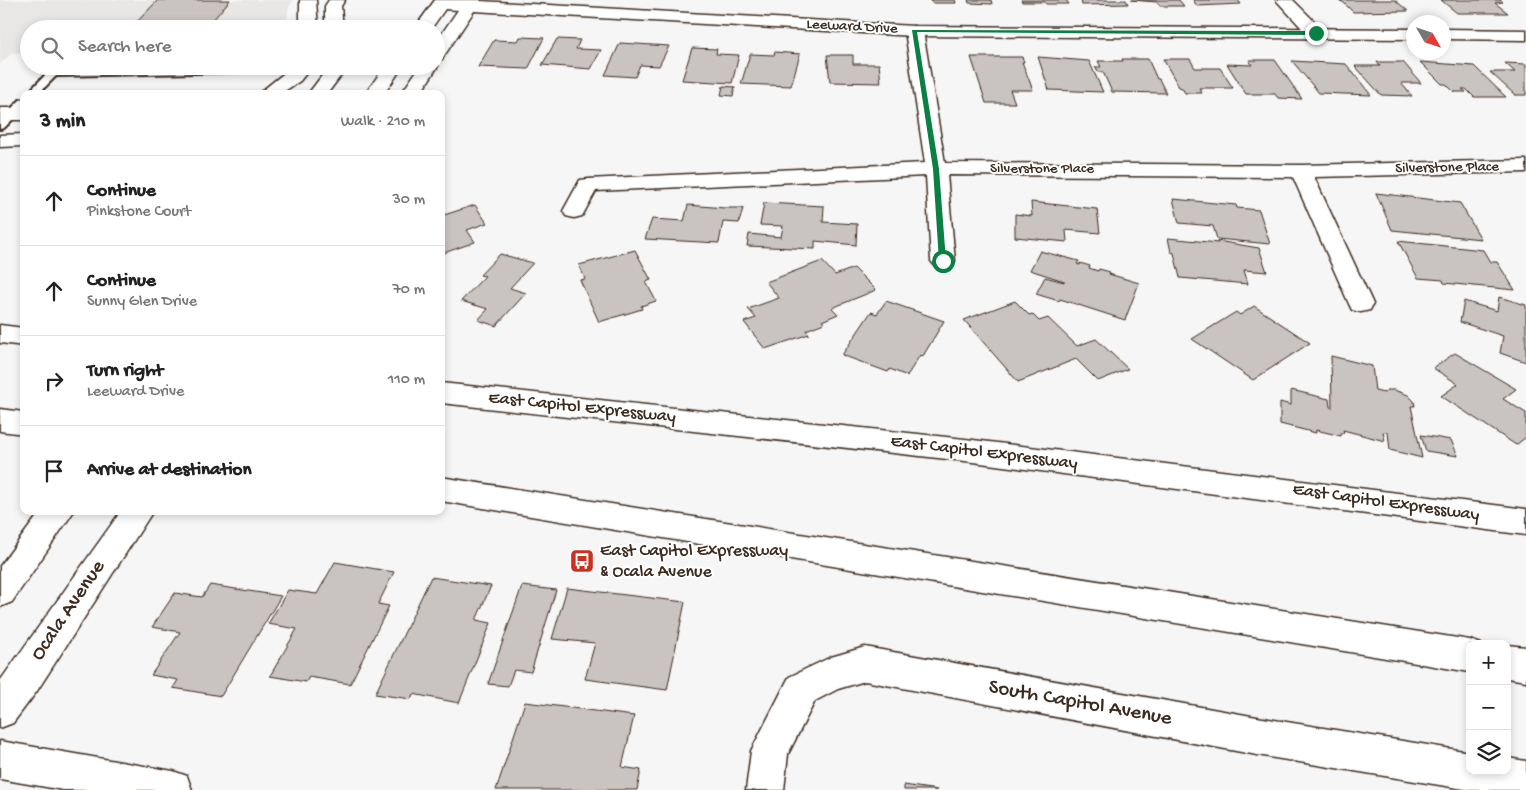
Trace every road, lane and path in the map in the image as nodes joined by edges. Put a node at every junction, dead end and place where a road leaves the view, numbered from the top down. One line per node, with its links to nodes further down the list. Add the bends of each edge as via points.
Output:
1 (1284, 0): 9 (main road)
2 (442, 2): 3 (main road, Leeward Drive); 7 (main road)
3 (471, 3): 8 (main road, Leeward Drive); 13 (main road)
4 (335, 4): 5 (main road); 6 (main road)
5 (308, 14)
6 (334, 20)
7 (429, 20)
8 (914, 31): 9 (main road, Leeward Drive); 27 (main road)
9 (1316, 33): 10 (main road, Leeward Drive)
10 (1406, 34)
11 (1451, 34): 12 (main road)
12 (1526, 35)
13 (445, 42)
14 (51, 75): 19 (lane)
15 (296, 75): 20 (main road)
16 (332, 75): 21 (main road)
17 (388, 75): 22 (main road)
18 (423, 75): 23 (main road)
19 (36, 90)
20 (273, 90)
21 (320, 90)
22 (377, 90)
23 (413, 90)
24 (20, 140): 25 (main road)
25 (0, 141)
26 (1526, 166): 28 (main road, Silverstone Place)
27 (936, 169): 28 (main road, Silverstone Place); 29 (main road, Silverstone Place, via 588,185); 30 (main road)
28 (1301, 171): 31 (main road)
29 (574, 212)
30 (943, 261)
31 (1361, 304)
32 (0, 334): 33 (main road)
33 (20, 336)
34 (445, 393): 40 (main road, East Capitol Expressway, via 965,450)
35 (0, 420): 36 (main road)
36 (20, 422)
37 (445, 490): 42 (main road)
38 (56, 515): 41 (main road)
39 (135, 515): 45 (main road, Ocala Avenue)
40 (1526, 522)
41 (0, 592)
42 (1466, 655)
43 (1511, 662): 44 (main road)
44 (1526, 664)
45 (0, 710)
46 (0, 760): 50 (main road)
47 (1466, 770): 51 (main road, South Capitol Avenue, via 1257,736 865,664 831,674 802,689 770,751)
48 (1495, 775): 49 (main road, South Capitol Avenue)
49 (1526, 780)
50 (173, 790)
51 (765, 790)

